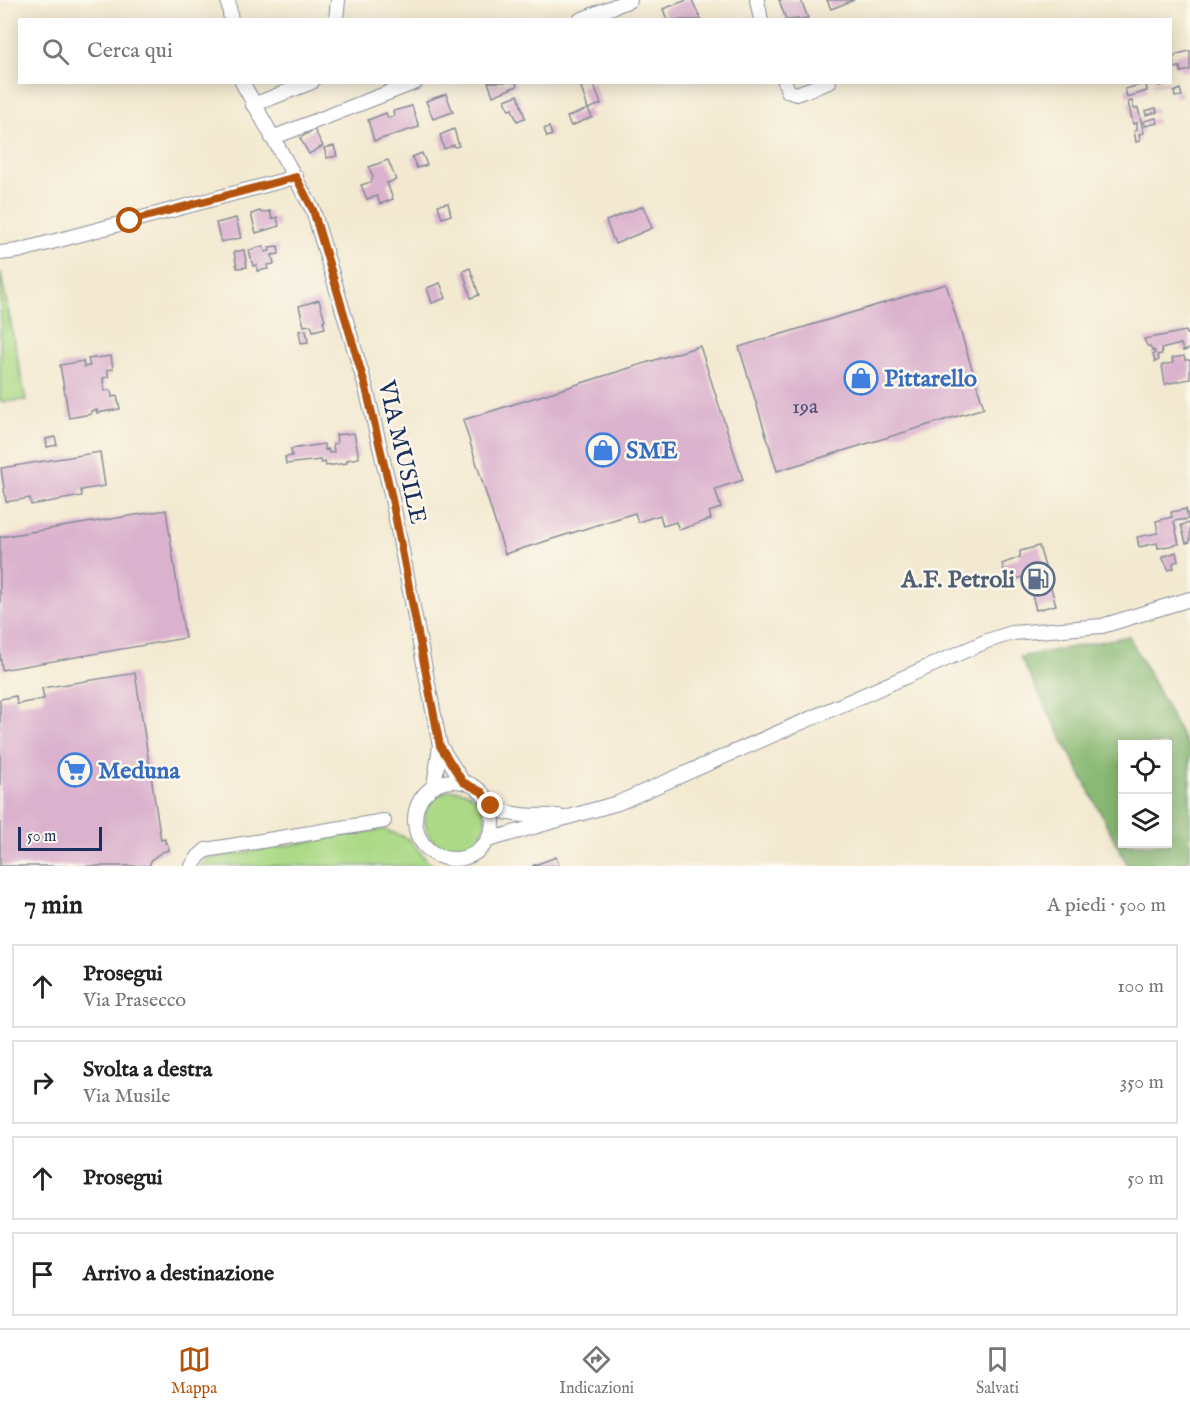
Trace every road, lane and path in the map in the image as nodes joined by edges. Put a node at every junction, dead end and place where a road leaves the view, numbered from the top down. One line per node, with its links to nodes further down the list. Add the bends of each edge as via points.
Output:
1 (228, 0): 5 (street)
2 (338, 0): 6 (street)
3 (630, 0): 7 (street)
4 (757, 0): 8 (street)
5 (231, 18)
6 (336, 18)
7 (585, 18)
8 (761, 18)
9 (243, 84): 14 (street, VIA MUSILE)
10 (307, 84): 14 (street)
11 (411, 84): 15 (street)
12 (786, 84): 13 (street, via 788,91 796,94)
13 (824, 84)
14 (253, 105): 15 (street, VIA MUSILE)
15 (272, 138): 16 (street, VIA MUSILE)
16 (296, 177): 17 (street); 19 (street, VIA MUSILE, via 313,210 366,388 391,494)
17 (0, 253)
18 (1190, 599): 23 (street, via 1102,626 1012,633 987,640 632,797)
19 (440, 746): 20 (street); 21 (street)
20 (463, 782): 21 (street); 22 (street, via 482,792)
21 (434, 786): 27 (street, via 418,804 415,826 425,846)
22 (491, 806): 23 (street, via 508,814); 25 (street, via 494,823)
23 (566, 817): 25 (street)
24 (384, 821): 28 (street, via 206,850)
25 (488, 840): 26 (street)
26 (472, 860): 27 (street)
27 (443, 862)
28 (192, 866)

